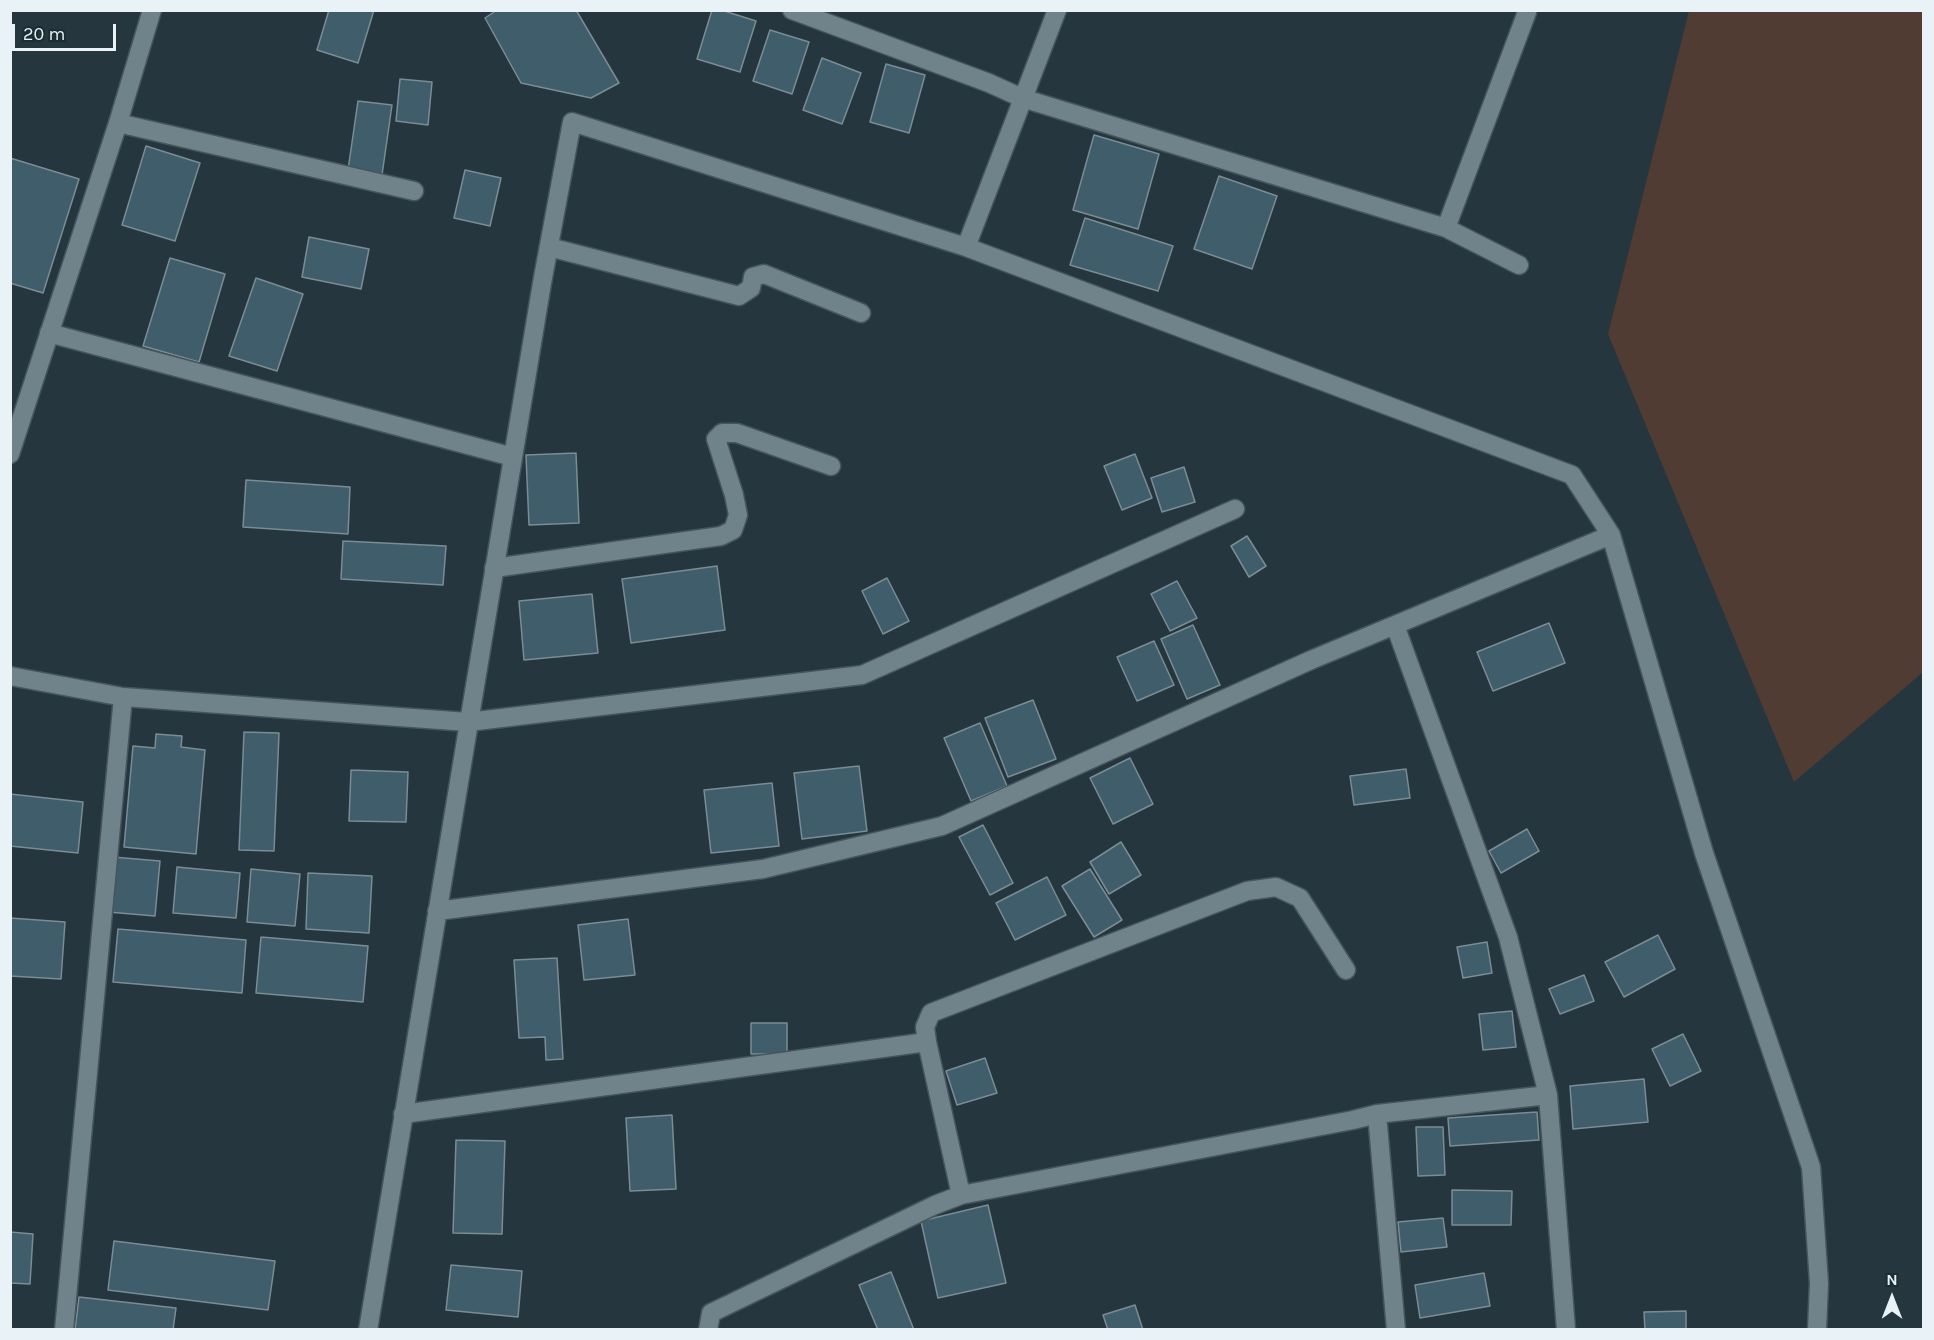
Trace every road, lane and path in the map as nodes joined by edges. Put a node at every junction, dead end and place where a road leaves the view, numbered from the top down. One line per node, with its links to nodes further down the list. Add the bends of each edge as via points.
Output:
1 (152, 10): 6 (street)
2 (792, 10): 5 (street)
3 (1057, 10): 5 (street)
4 (1526, 11): 8 (street)
5 (1022, 98): 8 (street); 10 (street)
6 (118, 123): 7 (street); 13 (street)
7 (414, 191)
8 (1446, 228): 11 (street)
9 (549, 247): 10 (street, via 572,122); 12 (street, via 739,296 751,288 753,277 764,274); 15 (street)
10 (966, 247): 18 (street, via 1572,476)
11 (1519, 265)
12 (861, 313)
13 (49, 333): 14 (street); 15 (street)
14 (10, 454)
15 (513, 457): 19 (street)
16 (831, 466): 19 (street, via 737,433 722,433 716,440 738,515 733,530 722,536)
17 (1235, 508): 23 (street, via 862,675)
18 (1611, 536): 20 (street); 36 (street, via 1704,853 1810,1167 1820,1283)
19 (494, 568): 23 (street)
20 (1395, 625): 24 (street, via 942,826 764,869); 27 (street, via 1508,937)
21 (10, 676): 22 (street)
22 (123, 697): 23 (street); 31 (street)
23 (468, 722): 24 (street)
24 (437, 911): 28 (street)
25 (1346, 970): 26 (street, via 1300,898 1276,887 1247,891 931,1013 925,1028)
26 (927, 1042): 28 (street); 30 (street)
27 (1548, 1095): 29 (street); 35 (street)
28 (403, 1114): 32 (street)
29 (1377, 1114): 30 (street); 34 (street)
30 (961, 1196): 33 (street, via 711,1313)
31 (64, 1329)
32 (368, 1329)
33 (708, 1329)
34 (1396, 1329)
35 (1566, 1329)
36 (1817, 1329)

